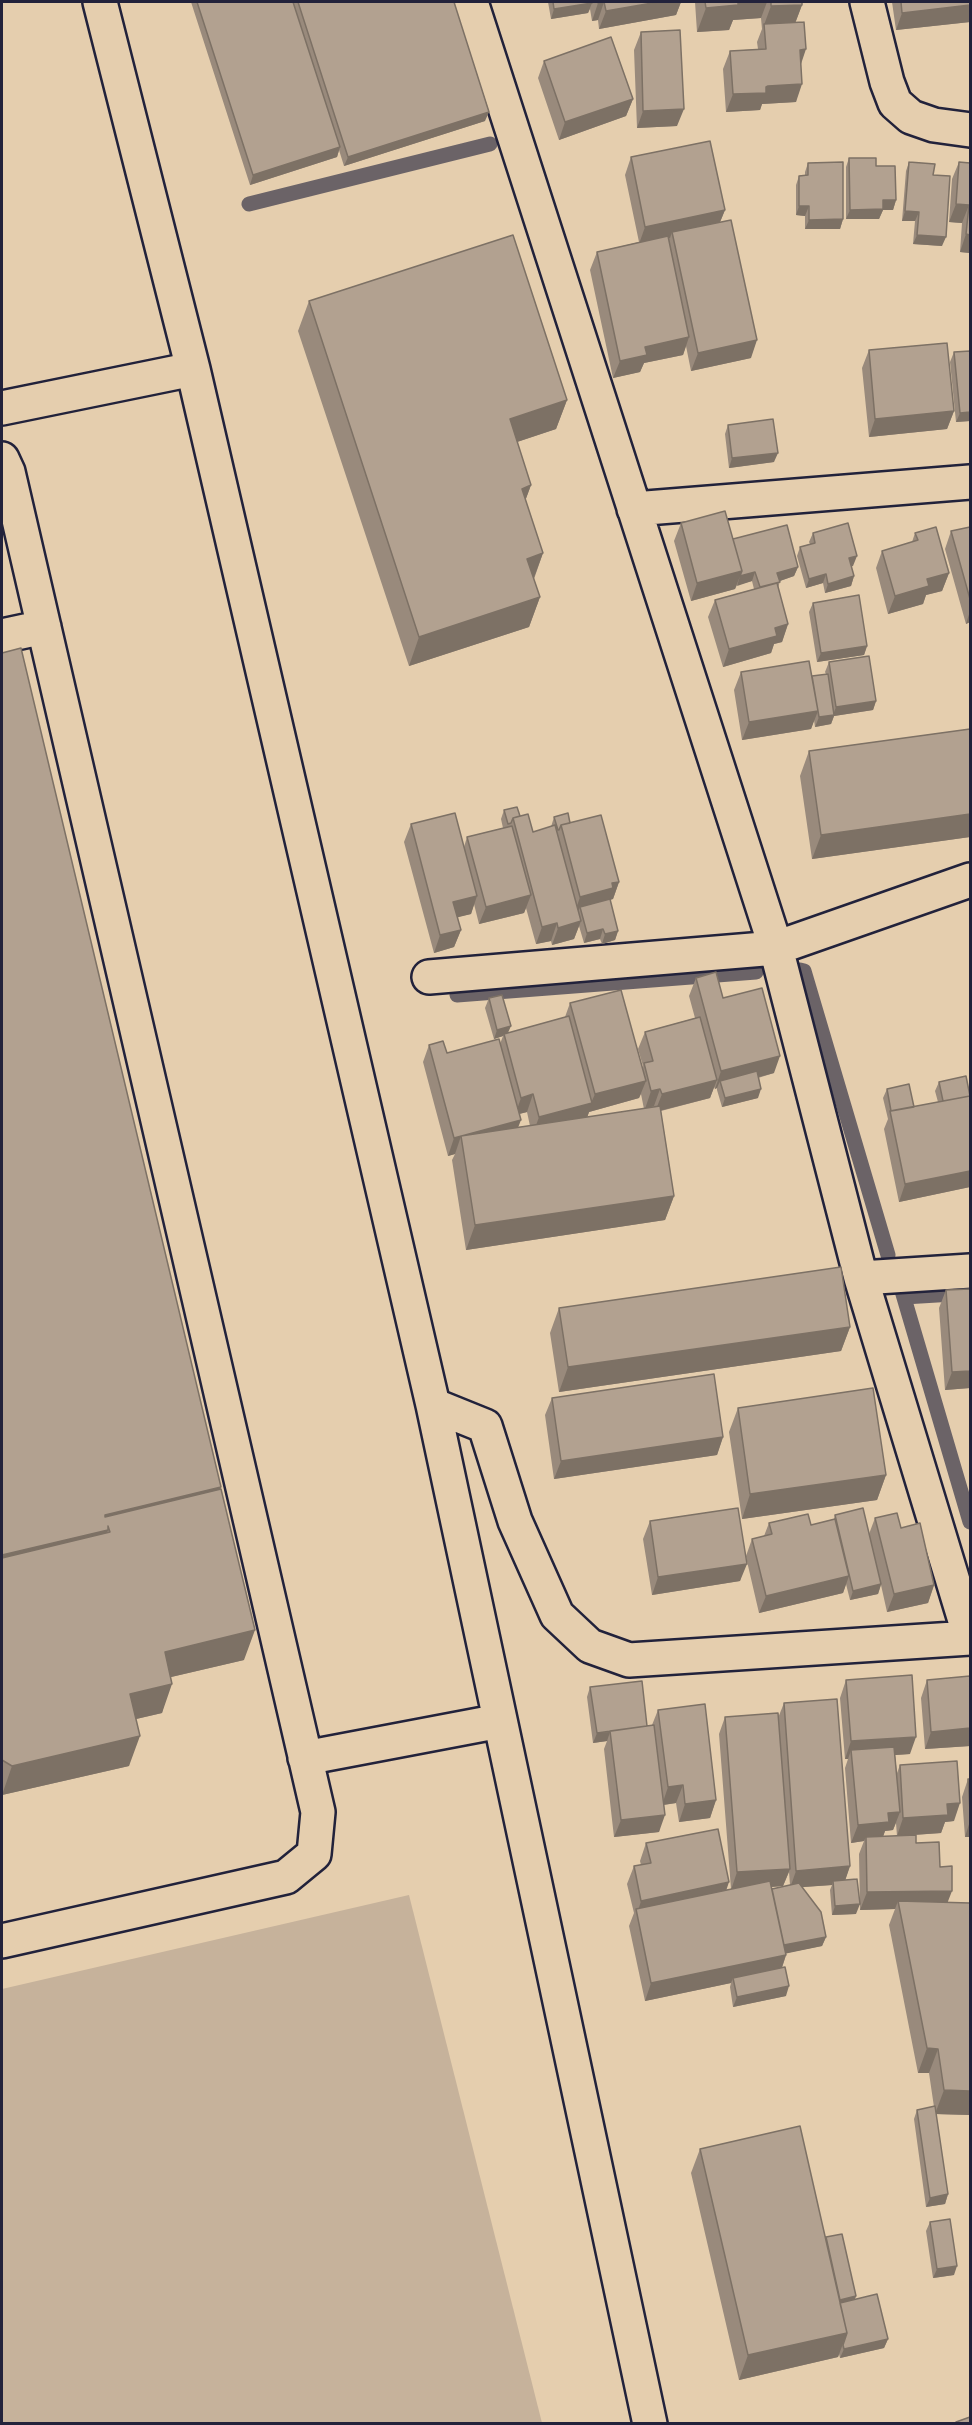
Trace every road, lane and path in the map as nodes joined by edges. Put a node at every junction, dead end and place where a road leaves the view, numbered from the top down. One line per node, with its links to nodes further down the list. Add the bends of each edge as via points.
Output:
1 (100, 2): 5 (street)
2 (471, 2): 9 (street)
3 (867, 2): 4 (street, via 895,103 911,117)
4 (970, 130)
5 (180, 372): 6 (street); 17 (street)
6 (2, 408)
7 (2, 459): 10 (street)
8 (970, 482): 9 (street)
9 (634, 509): 13 (street)
10 (44, 627): 11 (street); 20 (street)
11 (2, 636)
12 (970, 880): 13 (street)
13 (776, 948): 14 (street); 16 (street)
14 (429, 977)
15 (970, 1270): 16 (street)
16 (861, 1278): 18 (street)
17 (433, 1406): 18 (street, via 485,1426 515,1521 557,1615 590,1646 629,1660); 19 (street)
18 (970, 1638)
19 (500, 1721): 20 (street); 22 (street)
20 (305, 1758): 21 (street, via 318,1812 314,1854 286,1876)
21 (2, 1941)
22 (650, 2424)

